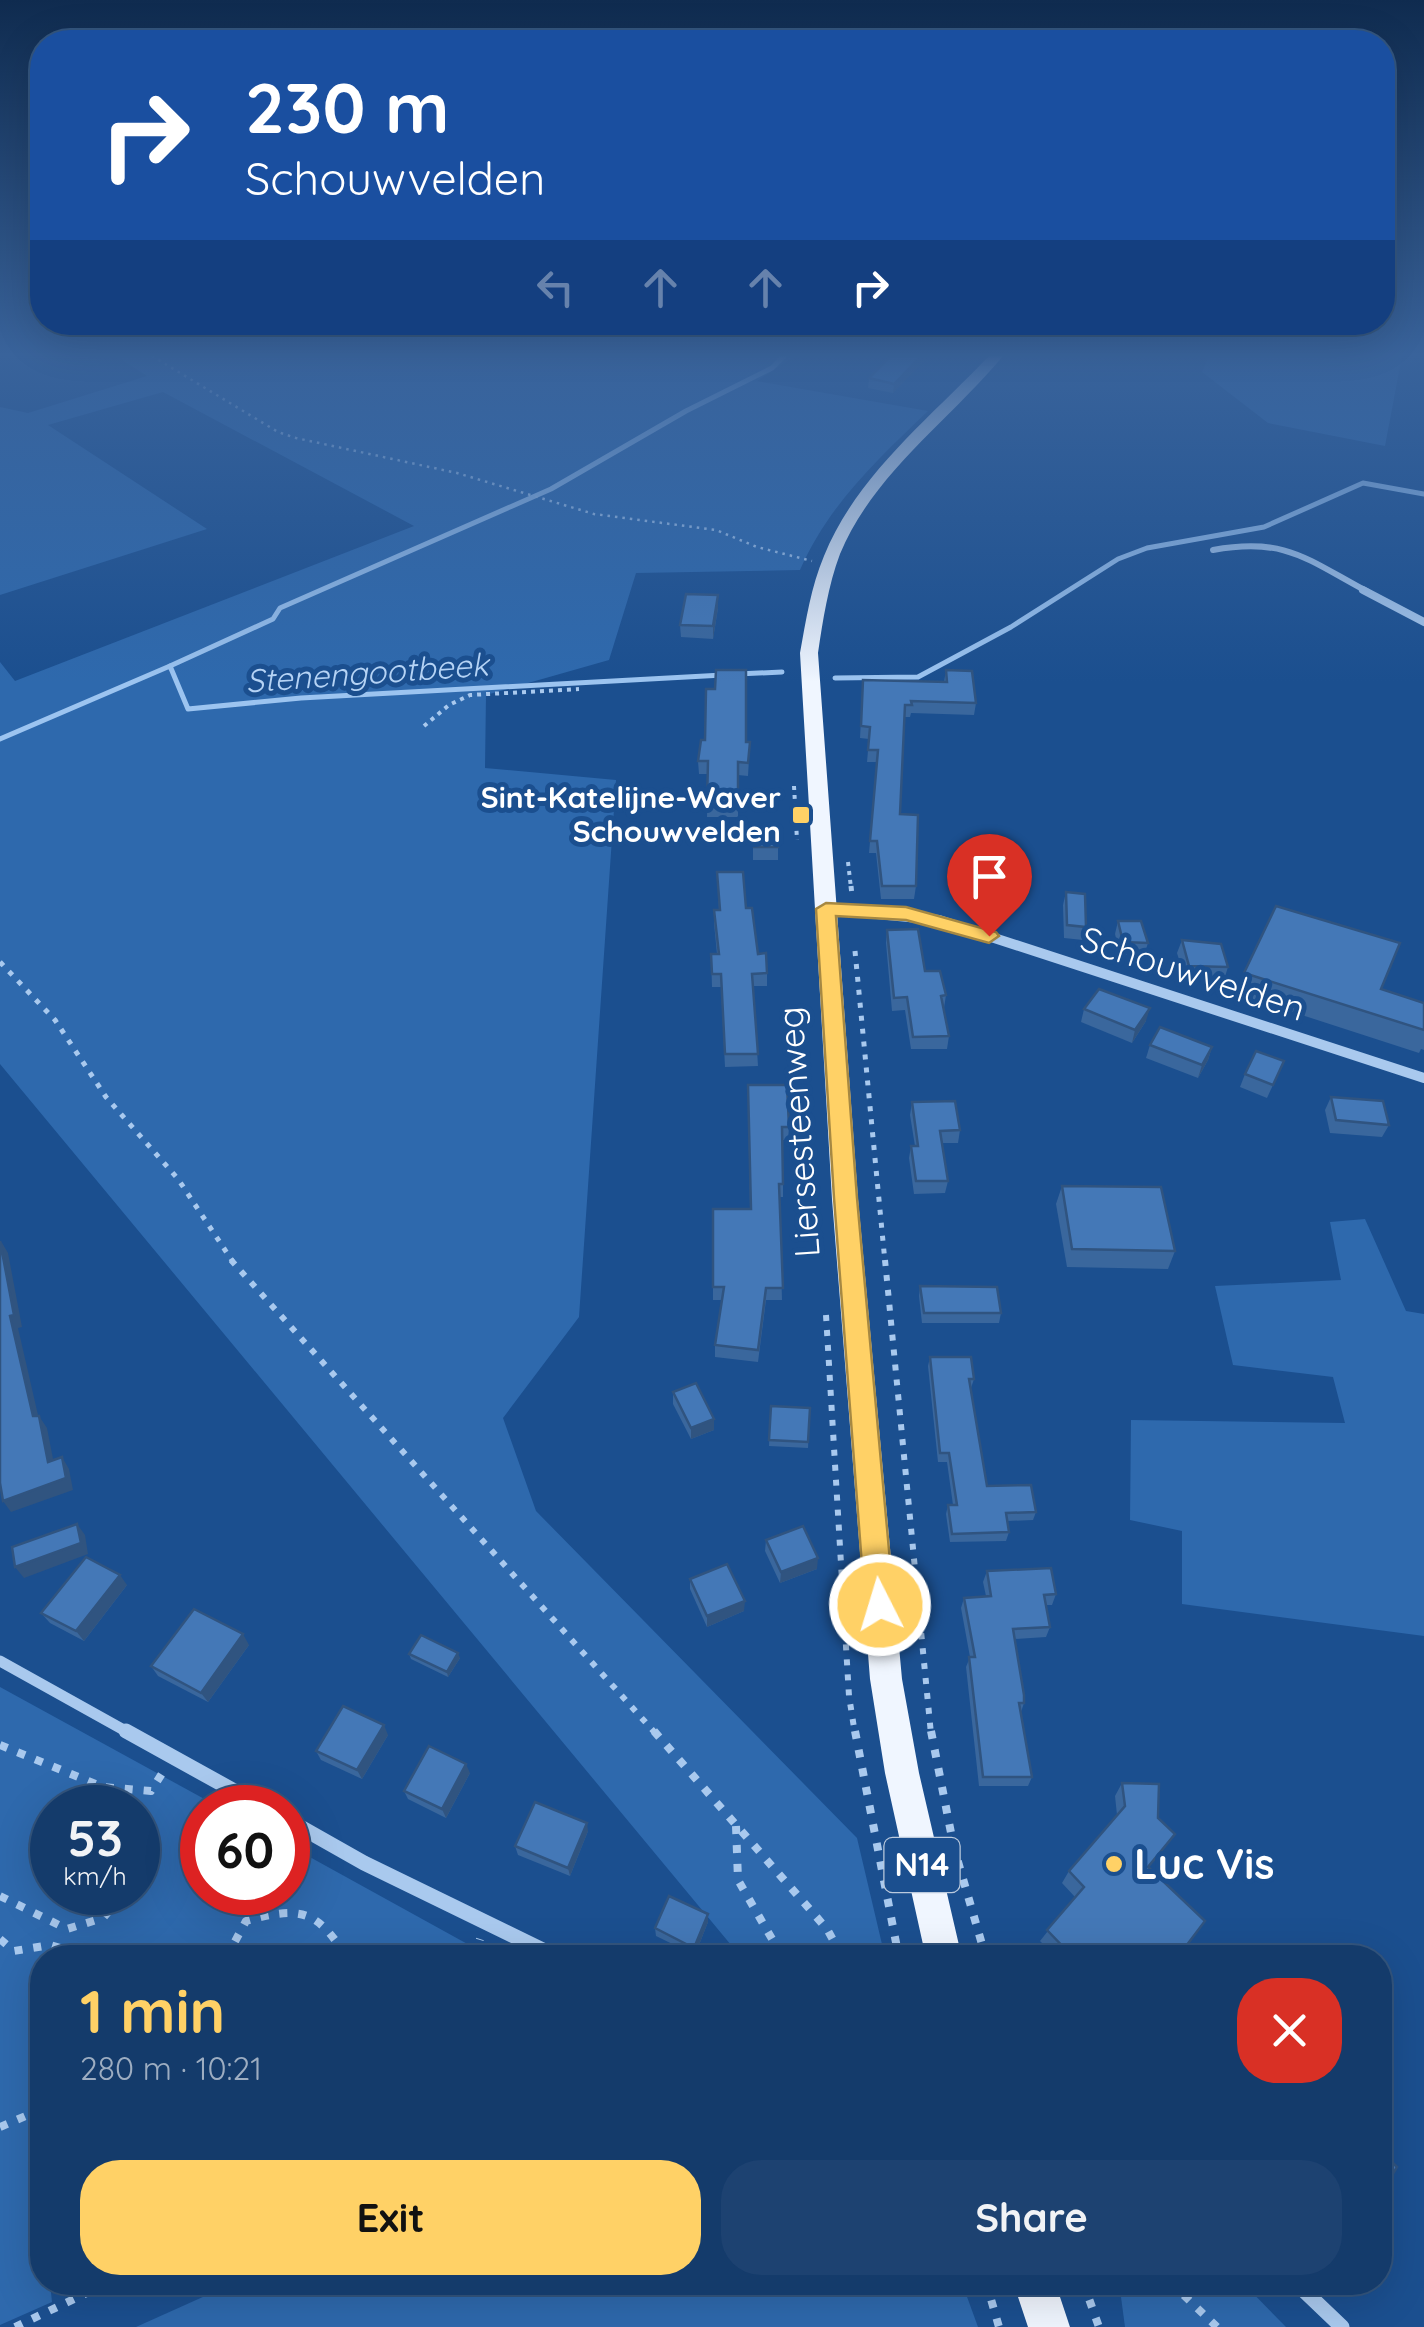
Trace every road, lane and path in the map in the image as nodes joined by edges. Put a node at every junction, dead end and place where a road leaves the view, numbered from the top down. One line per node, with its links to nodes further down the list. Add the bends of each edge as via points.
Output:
1 (422, 465): 4 (path, via 594,514 716,530 784,555)
2 (895, 465): 4 (main road, Liersesteenweg / N14, via 839,540)
3 (1213, 550): 5 (street, via 1283,547)
4 (830, 563): 9 (main road, Liersesteenweg / N14, via 809,665)
5 (1424, 622)
6 (578, 689): 7 (path, via 470,696)
7 (424, 726)
8 (847, 847): 9 (path)
9 (840, 909): 11 (street, Schouwvelden, via 953,924); 30 (main road, Liersesteenweg / N14, via 845,1198 886,1679); 31 (path, via 931,1732)
10 (0, 962): 18 (path, via 55,1020 106,1097 178,1180 224,1252)
11 (1424, 1078)
12 (0, 1661): 14 (street)
13 (0, 1745): 15 (path)
14 (172, 1756): 16 (path); 17 (street)
15 (98, 1785)
16 (155, 1785)
17 (224, 1785)
18 (736, 1823): 28 (path, via 738,1880); 29 (path)
19 (310, 1832): 27 (street)
20 (0, 1896): 21 (path)
21 (30, 1911)
22 (38, 1915): 23 (path, via 66,1929)
23 (105, 1915)
24 (0, 1940): 32 (path, via 14,1952)
25 (233, 1945): 26 (path, via 246,1921 281,1910 308,1912 330,1927)
26 (340, 1945)
27 (533, 1945)
28 (776, 1945)
29 (836, 1945)
30 (941, 1945)
31 (982, 1945)
32 (30, 1949)
33 (30, 2114): 34 (path)
34 (0, 2127)
35 (81, 2295): 41 (path)
36 (990, 2295): 42 (path)
37 (1038, 2295): 43 (main road)
38 (1088, 2295): 44 (path)
39 (1184, 2295): 45 (path)
40 (1309, 2295): 46 (street)
41 (15, 2327)
42 (999, 2327)
43 (1049, 2327)
44 (1100, 2327)
45 (1217, 2327)
46 (1342, 2327)

